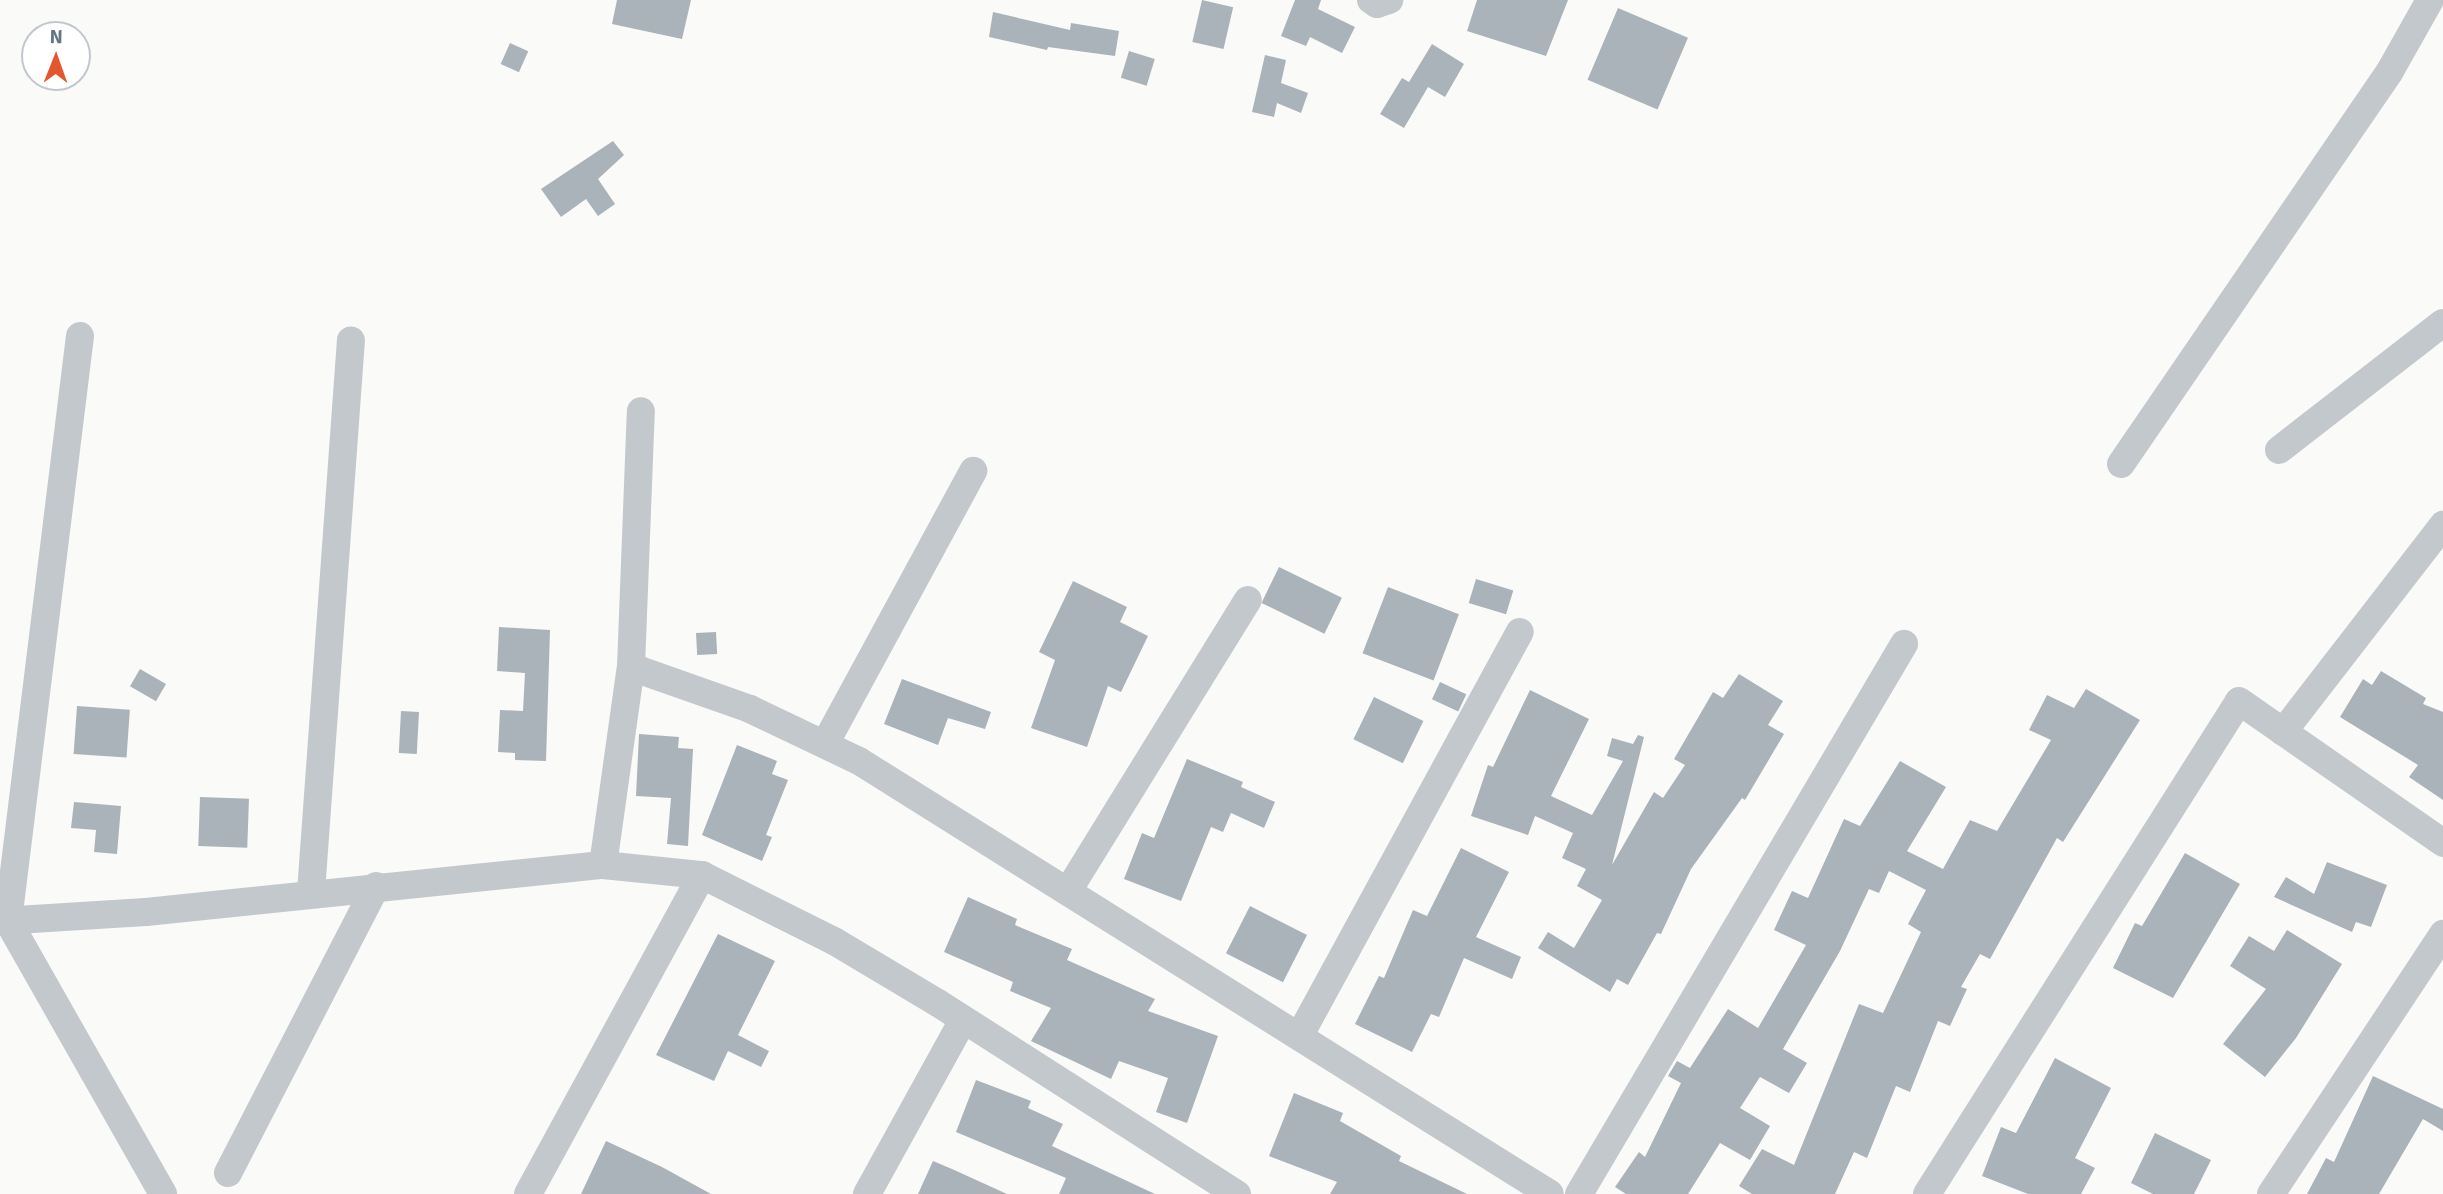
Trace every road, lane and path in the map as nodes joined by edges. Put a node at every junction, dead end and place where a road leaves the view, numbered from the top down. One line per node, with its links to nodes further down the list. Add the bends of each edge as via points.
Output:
1 (1371, 0): 2 (street, via 1377,4)
2 (1389, 0)
3 (2430, 0): 9 (street, via 2390,71)
4 (2443, 323): 8 (street)
5 (80, 337): 24 (street)
6 (351, 340): 23 (street)
7 (641, 411): 15 (street)
8 (2279, 450)
9 (2120, 464)
10 (973, 471): 17 (street)
11 (2443, 525): 16 (street)
12 (1248, 600): 22 (street)
13 (1520, 632): 27 (street)
14 (1904, 644): 36 (street)
15 (631, 667): 17 (street, via 750,709); 19 (street)
16 (2283, 732): 18 (street); 30 (street, via 2239,701)
17 (825, 744): 22 (street)
18 (2443, 843)
19 (603, 865): 20 (street); 21 (street)
20 (702, 875): 26 (street, via 834,942); 32 (street)
21 (376, 886): 23 (street); 28 (street)
22 (1068, 891): 27 (street)
23 (310, 892): 24 (street, via 146,912)
24 (4, 921): 31 (street)
25 (2443, 934): 37 (street)
26 (963, 1020): 29 (street); 33 (street)
27 (1300, 1035): 35 (street)
28 (228, 1172)
29 (1206, 1185): 34 (street)
30 (1929, 1193)
31 (163, 1194)
32 (528, 1194)
33 (867, 1194)
34 (1237, 1194)
35 (1550, 1194)
36 (1579, 1194)
37 (2271, 1194)

